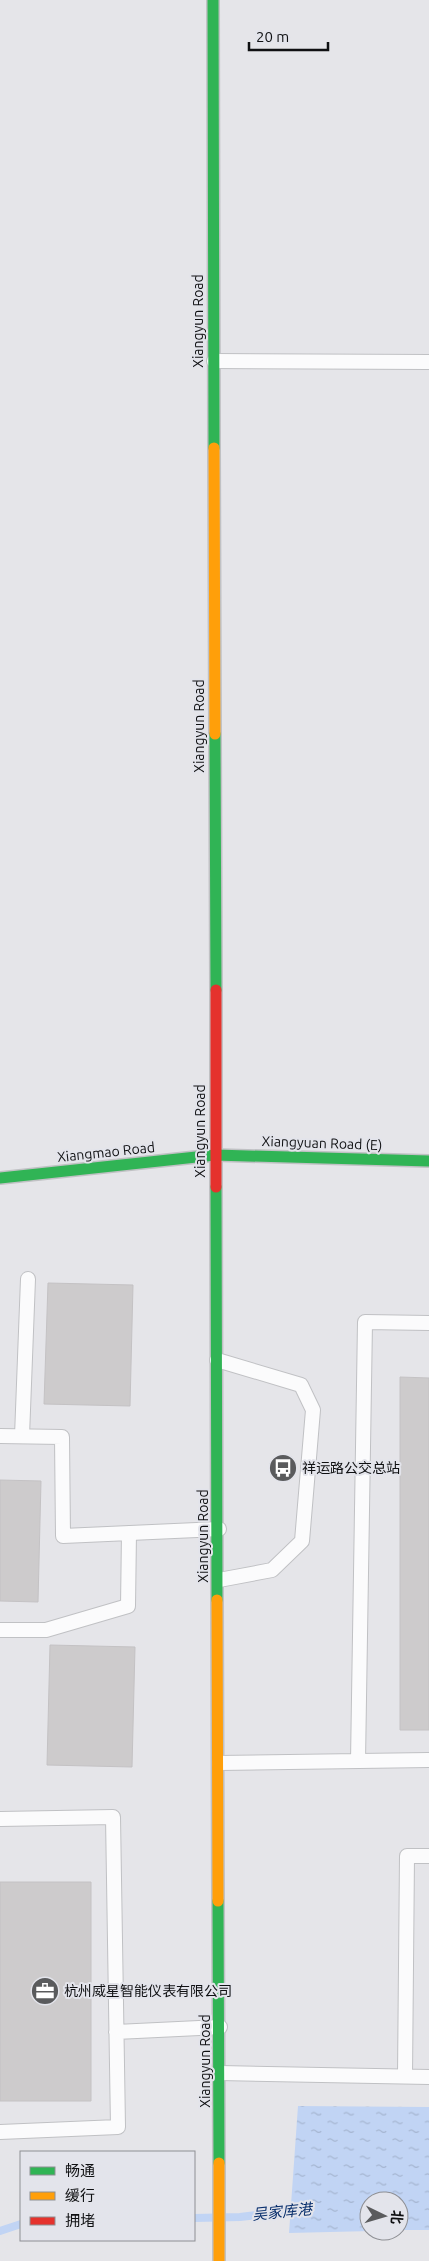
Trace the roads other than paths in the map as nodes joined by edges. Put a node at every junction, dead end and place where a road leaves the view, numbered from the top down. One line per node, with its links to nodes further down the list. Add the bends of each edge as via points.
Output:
1 (213, 0): 2 (street, Xiangyun Road)
2 (214, 361): 3 (lane); 4 (street, Xiangyun Road)
3 (429, 362)
4 (215, 1155): 5 (street, Xiangyuan Road (E)); 6 (street, Xiangmao Road); 9 (street, Xiangyun Road)
5 (429, 1161)
6 (0, 1178)
7 (28, 1279): 11 (lane)
8 (429, 1323): 17 (lane, via 365,1322)
9 (217, 1360): 12 (street, Xiangyun Road); 14 (lane, via 301,1386 313,1410 302,1541 272,1570)
10 (0, 1436): 11 (lane)
11 (22, 1436): 13 (lane, via 62,1437 63,1536)
12 (218, 1529): 13 (lane); 14 (street, Xiangyun Road)
13 (129, 1533): 15 (lane, via 128,1606 46,1630)
14 (219, 1580): 18 (street, Xiangyun Road)
15 (0, 1630)
16 (429, 1760): 17 (lane)
17 (358, 1761): 18 (lane)
18 (219, 1763): 21 (street, Xiangyun Road)
19 (0, 1820): 22 (lane, via 113,1817)
20 (429, 1856): 24 (lane, via 407,1856)
21 (220, 2027): 22 (lane); 23 (street, Xiangyun Road)
22 (116, 2032): 26 (lane, via 118,2127)
23 (220, 2073): 24 (lane); 27 (street, Xiangyun Road)
24 (405, 2076): 25 (lane)
25 (429, 2077)
26 (0, 2132)
27 (219, 2261)

